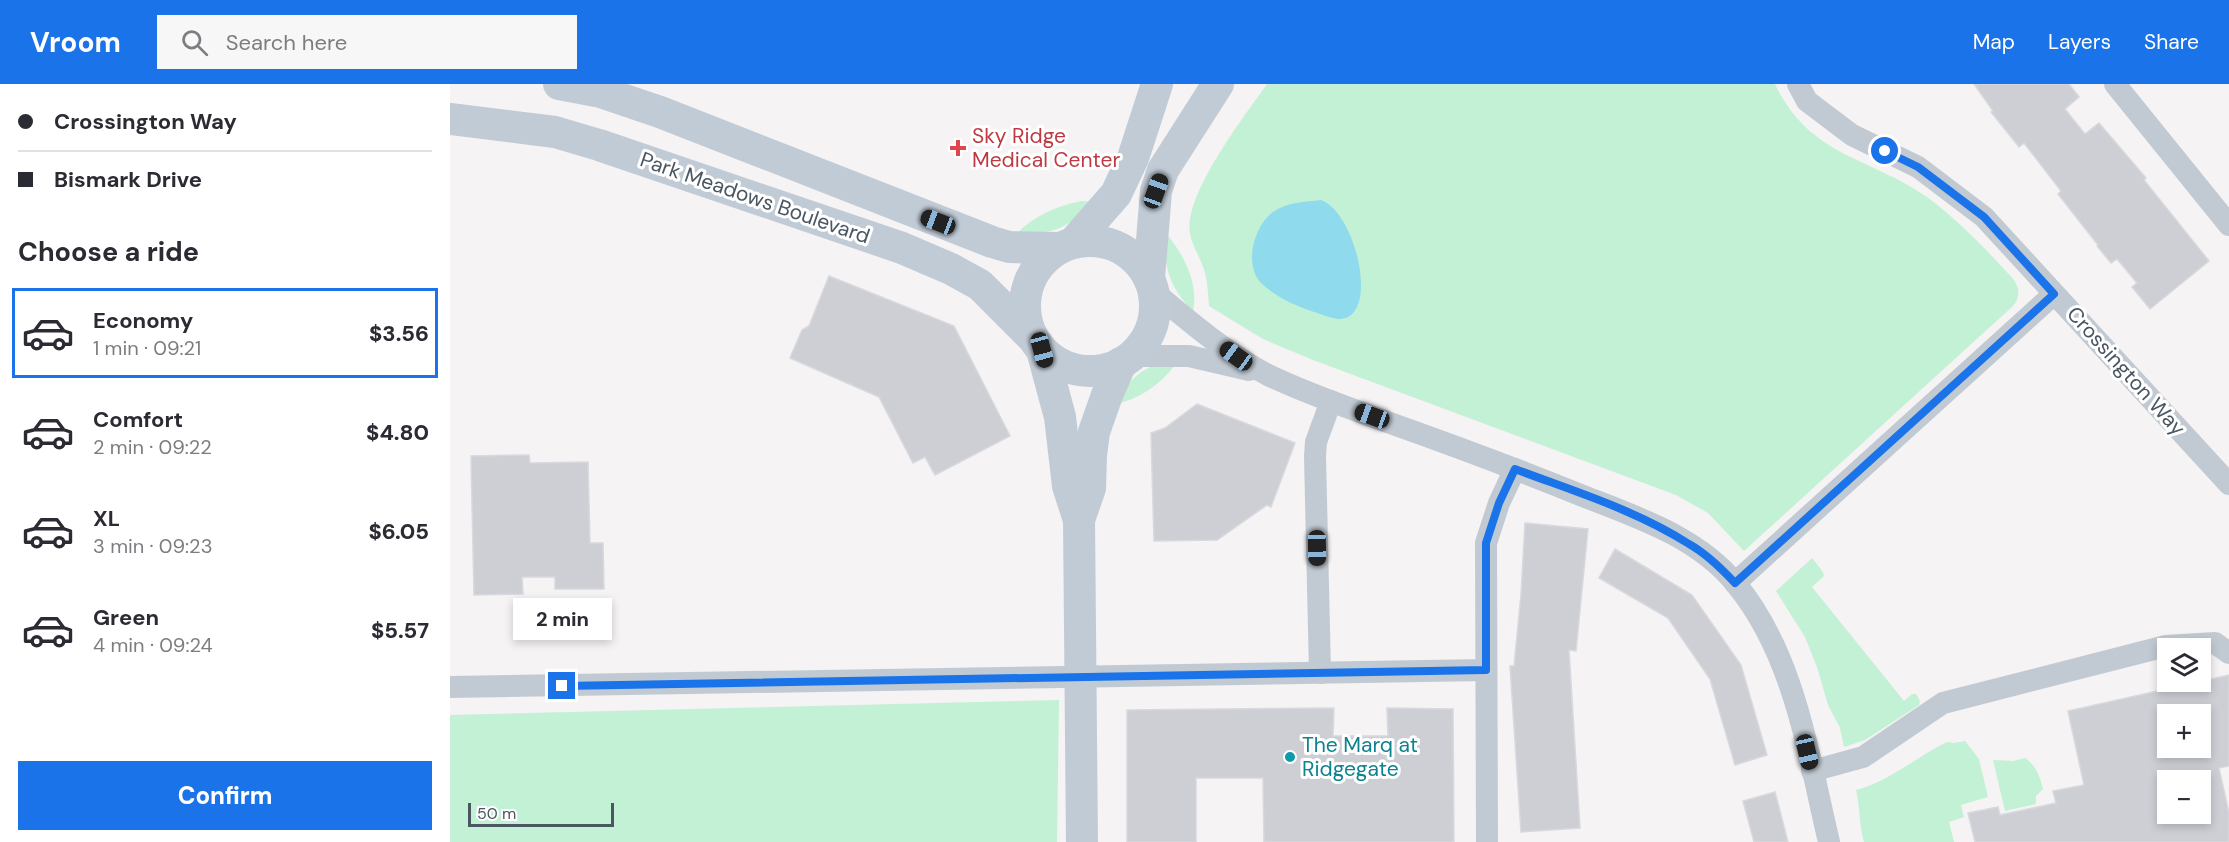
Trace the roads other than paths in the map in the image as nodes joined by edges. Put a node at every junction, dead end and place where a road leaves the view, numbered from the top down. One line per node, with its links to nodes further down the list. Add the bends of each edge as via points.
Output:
1 (559, 84): 8 (main road, Park Meadows Boulevard, via 601,92 660,111 992,242 1009,247)
2 (1158, 84): 8 (main road, via 1133,158 1116,194)
3 (1218, 84): 9 (main road, via 1163,170 1156,191)
4 (1798, 84): 10 (street, Crossington Way, via 1807,101 1852,135 1918,167 1984,217)
5 (2115, 84): 7 (street)
6 (450, 119): 11 (main road, Park Meadows Boulevard, via 555,132 902,248 980,285)
7 (2229, 225)
8 (1067, 245): 9 (main road, via 1089,240 1118,247 1141,265); 11 (main road, via 1037,267 1026,294 1025,309)
9 (1151, 285): 12 (main road, via 1153,323 1139,350); 13 (street, via 1213,340)
10 (2054, 294): 16 (street, Crossington Way); 18 (street)
11 (1038, 344): 12 (main road, via 1054,360 1083,371); 17 (main road, via 1060,417 1068,486)
12 (1126, 360): 13 (street, via 1189,356); 17 (main road, via 1107,395 1094,432 1090,489)
13 (1268, 375): 14 (street)
14 (1331, 401): 15 (street); 21 (street, via 1315,456)
15 (1515, 469): 18 (street, via 1651,522 1690,544); 20 (street, via 1486,543)
16 (2229, 484)
17 (1079, 520): 22 (main road)
18 (1735, 583): 24 (street, via 1766,630 1787,676)
19 (2229, 653): 24 (street, via 2215,643 2166,645 1943,703 1863,757)
20 (1486, 670): 21 (street); 26 (street)
21 (1320, 673): 22 (street)
22 (1080, 677): 23 (street); 25 (main road)
23 (450, 687)
24 (1812, 771): 27 (street)
25 (1082, 842)
26 (1487, 842)
27 (1829, 842)

